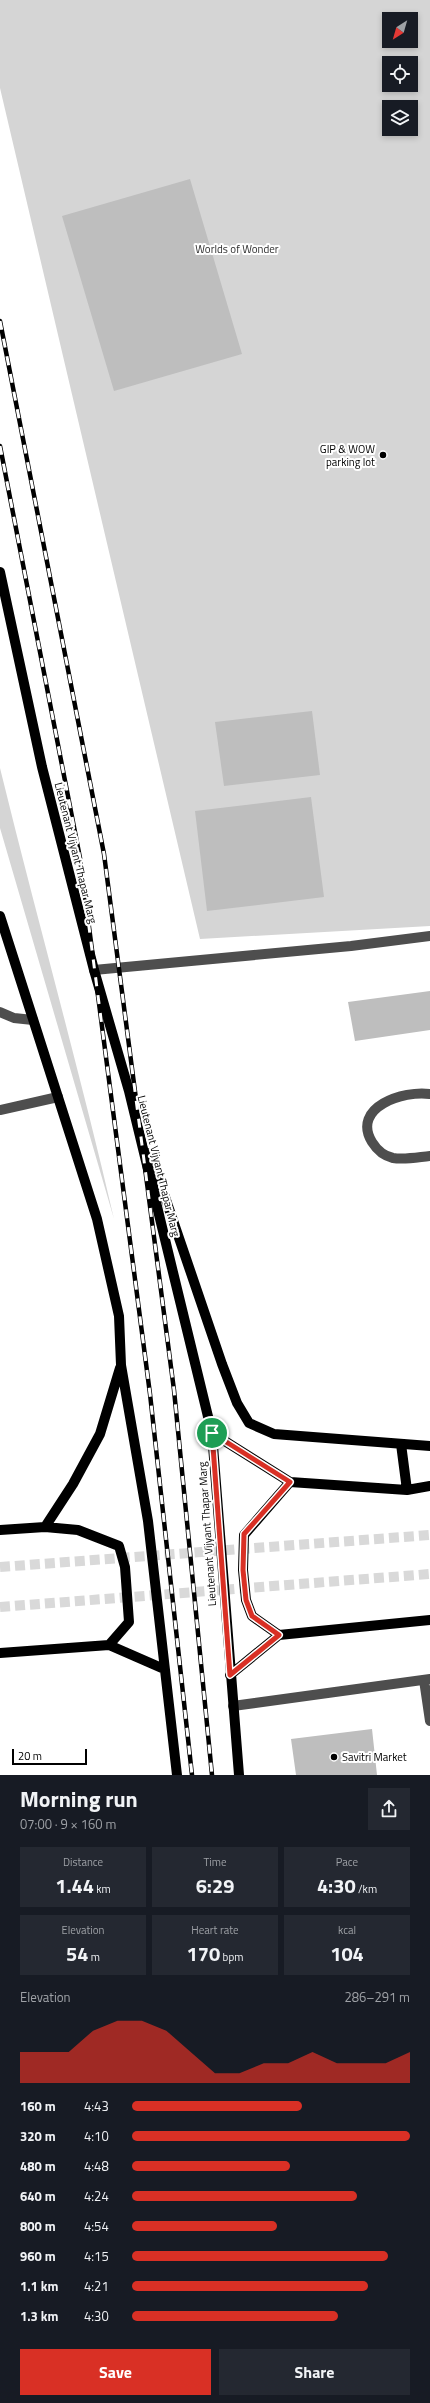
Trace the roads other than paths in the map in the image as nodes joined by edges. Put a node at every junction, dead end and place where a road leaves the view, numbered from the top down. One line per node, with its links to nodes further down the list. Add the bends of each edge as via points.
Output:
1 (0, 572): 4 (main road, Lieutenant Vijyant Thapar Marg, via 42,767)
2 (0, 916): 6 (main road)
3 (430, 936): 4 (street)
4 (94, 970): 7 (main road, Lieutenant Vijyant Thapar Marg)
5 (0, 1012): 6 (street, via 14,1018)
6 (33, 1020): 9 (main road)
7 (129, 1091): 13 (main road, Lieutenant Vijyant Thapar Marg); 14 (main road, via 222,1364 237,1403 249,1423 274,1434)
8 (430, 1094): 11 (street, via 388,1099 376,1107 367,1121 368,1136 377,1150 393,1158)
9 (58, 1097): 10 (street); 12 (main road, via 97,1219 119,1316)
10 (0, 1110)
11 (430, 1156)
12 (121, 1365): 19 (main road, via 100,1434 73,1484); 25 (main road, via 148,1521)
13 (212, 1433): 16 (main road); 26 (main road, Lieutenant Vijyant Thapar Marg)
14 (401, 1444): 15 (main road); 18 (main road)
15 (430, 1446)
16 (290, 1482): 18 (main road); 22 (main road, via 244,1534 243,1570 246,1600 252,1616)
17 (430, 1486): 18 (main road)
18 (407, 1490)
19 (44, 1527): 20 (main road); 23 (main road, via 78,1530 119,1546 125,1567 129,1622)
20 (0, 1530)
21 (430, 1620): 22 (main road)
22 (279, 1635): 26 (main road)
23 (108, 1645): 24 (main road); 25 (main road)
24 (0, 1653)
25 (164, 1669): 30 (main road)
26 (230, 1675): 28 (main road, Lieutenant Vijyant Thapar Marg)
27 (427, 1679): 28 (street); 29 (street)
28 (232, 1706): 31 (main road, Lieutenant Vijyant Thapar Marg)
29 (430, 1721)
30 (177, 1775)
31 (239, 1775)

